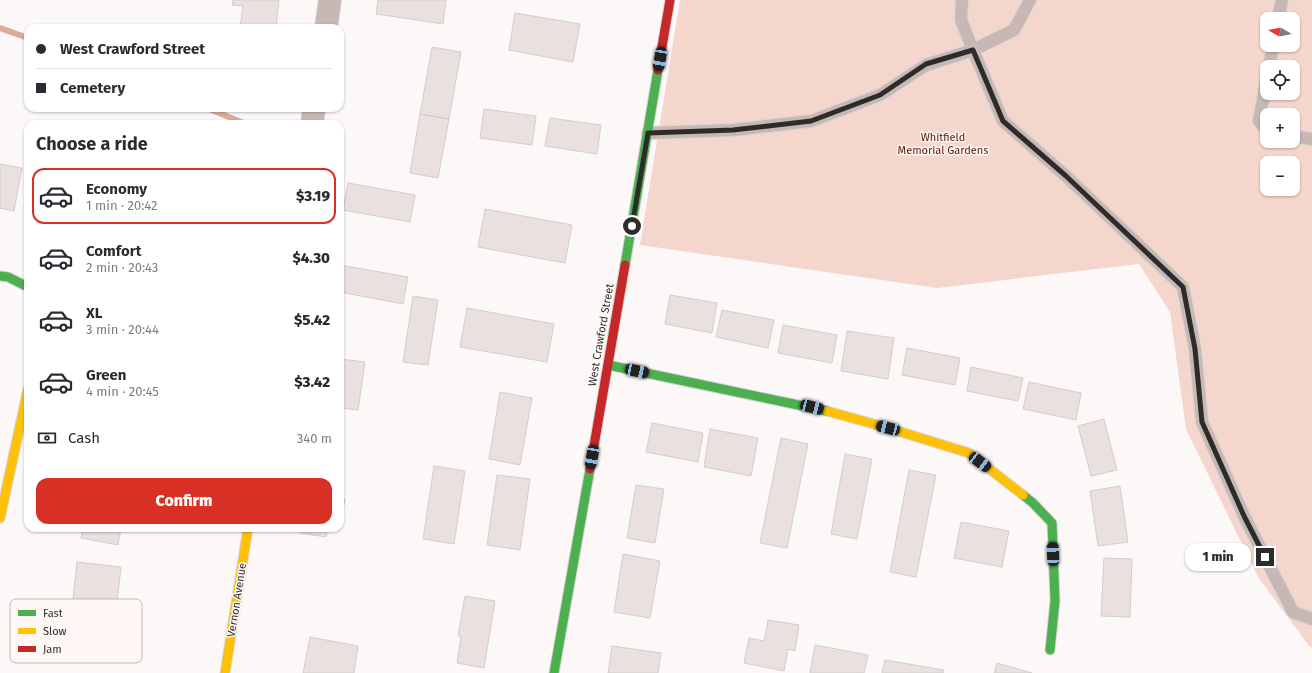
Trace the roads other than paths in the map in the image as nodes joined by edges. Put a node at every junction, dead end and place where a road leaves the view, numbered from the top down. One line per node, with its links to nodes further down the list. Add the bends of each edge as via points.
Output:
1 (330, 0): 7 (street)
2 (670, 0): 9 (street, West Crawford Street)
3 (962, 0): 8 (lane, via 961,20)
4 (1030, 0): 8 (lane, via 1014,30)
5 (1282, 0): 6 (lane)
6 (1279, 12)
7 (327, 24)
8 (973, 50): 9 (lane, via 926,64 880,95 811,121 733,130); 18 (lane, via 1003,121 1066,176 1183,287 1195,349 1202,422 1244,516 1293,612)
9 (648, 133): 14 (street, West Crawford Street)
10 (1300, 137): 11 (lane)
11 (1312, 139)
12 (0, 276): 13 (street)
13 (24, 285)
14 (608, 365): 19 (street, via 812,407 969,453 1033,503 1052,523 1055,602); 21 (street, West Crawford Street)
15 (24, 408): 16 (street)
16 (0, 518)
17 (247, 532): 20 (street, Vernon Avenue)
18 (1312, 619)
19 (1050, 650)
20 (225, 673)
21 (554, 673)

